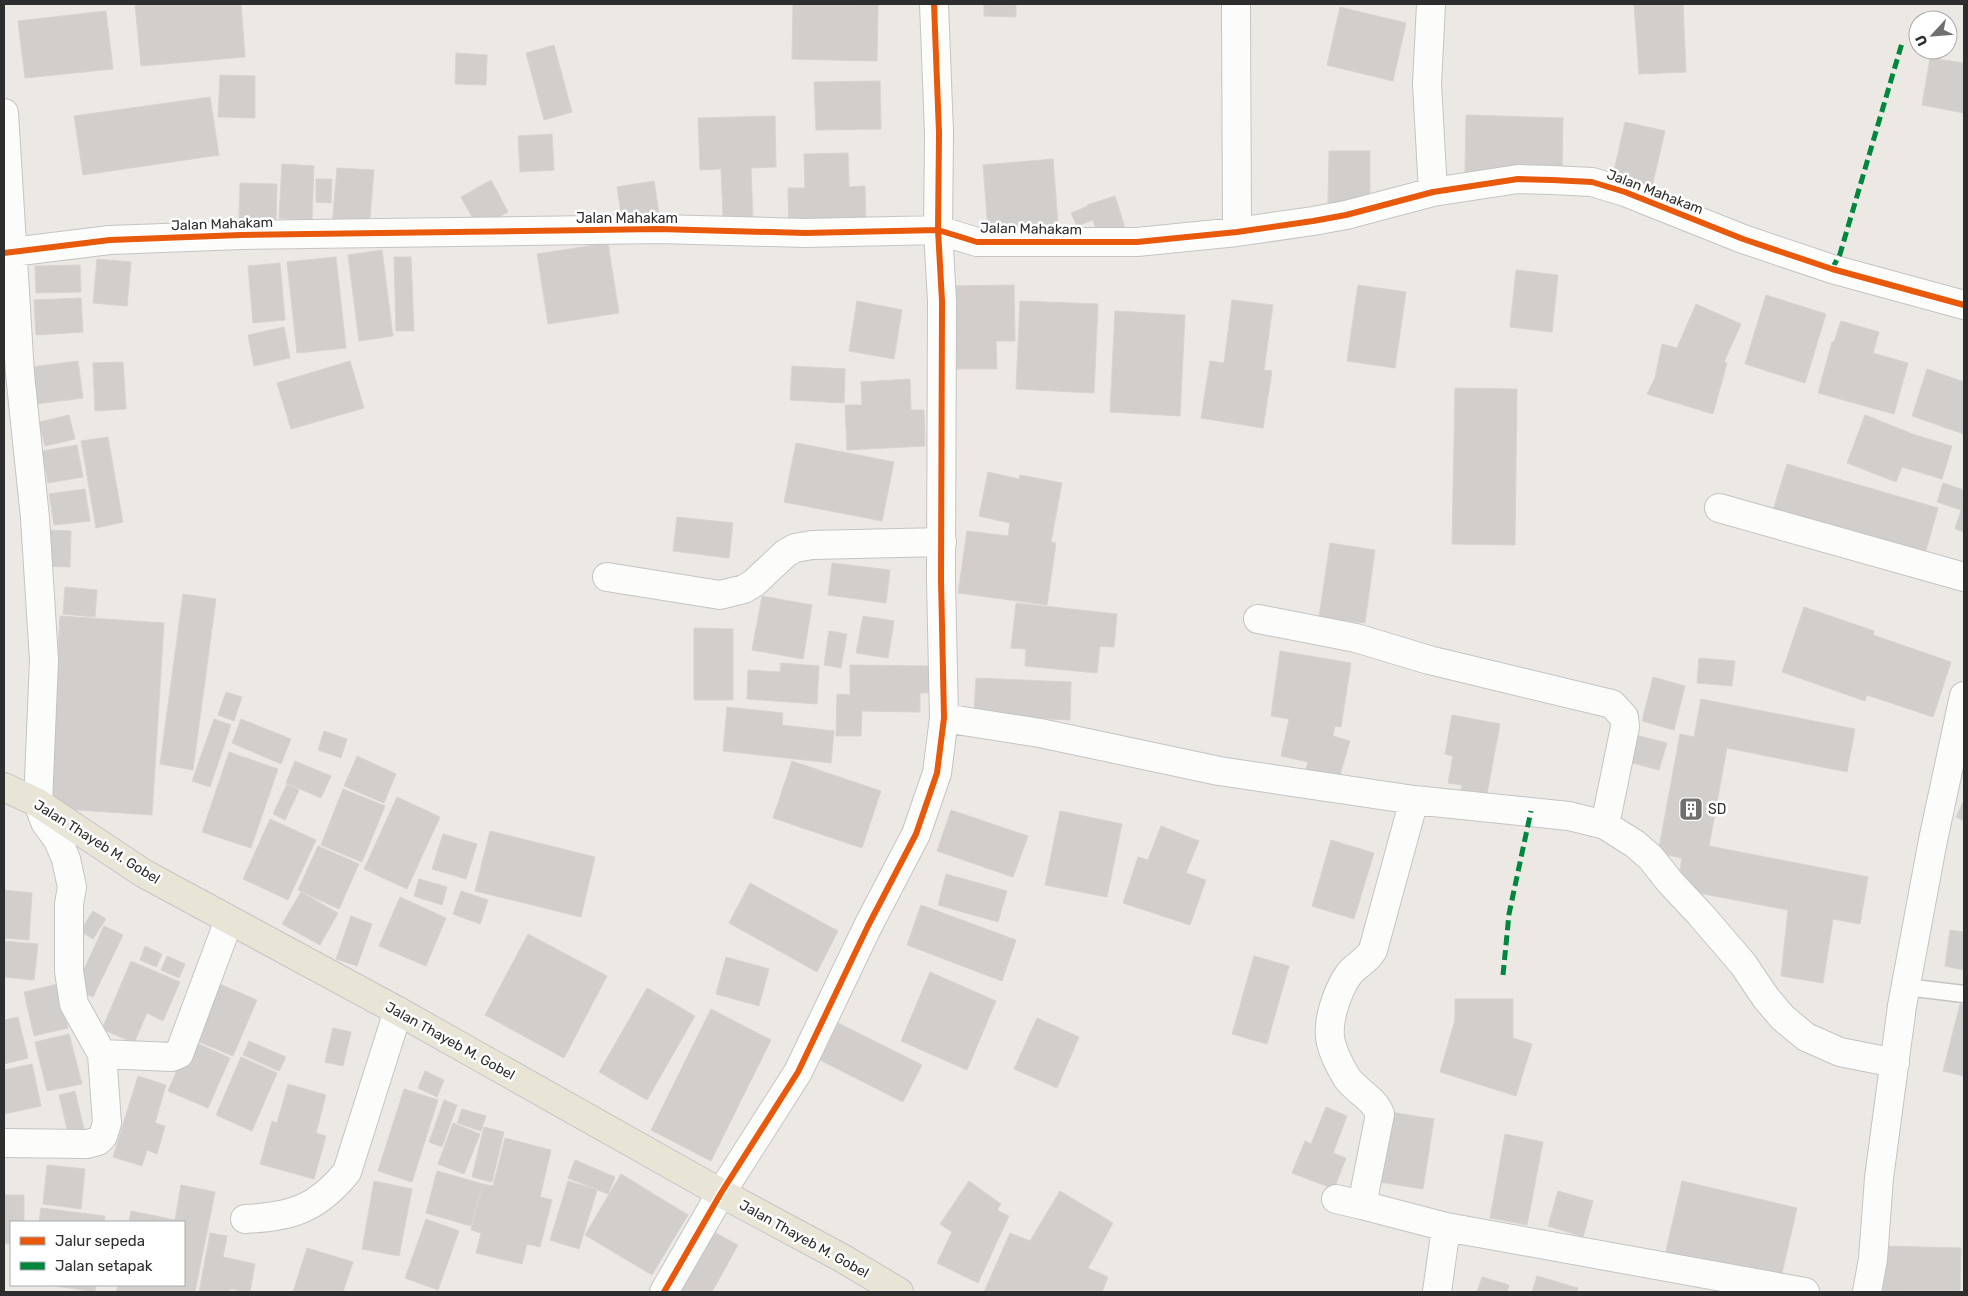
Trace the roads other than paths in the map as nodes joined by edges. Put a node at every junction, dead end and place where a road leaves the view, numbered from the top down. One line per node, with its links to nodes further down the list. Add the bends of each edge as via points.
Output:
1 (934, 4): 6 (street, via 939,133)
2 (1236, 4): 7 (street)
3 (1431, 4): 5 (street, via 1427,84)
4 (4, 122): 8 (street)
5 (1433, 192): 7 (street, Jalan Mahakam, via 1346,216); 9 (street, Jalan Mahakam, via 1518,179 1592,182 1832,269)
6 (938, 230): 7 (street, Jalan Mahakam, via 977,242 1005,243 1138,242); 8 (street, Jalan Mahakam, via 805,233 659,229 242,235 110,240); 11 (street, via 942,300)
7 (1237, 232)
8 (8, 252): 20 (street, via 35,518 44,660)
9 (1964, 305)
10 (1719, 508): 13 (street)
11 (942, 542): 12 (street, via 795,548 754,583 720,595); 16 (street)
12 (607, 577)
13 (1964, 577)
14 (1258, 619): 21 (street, via 1356,638 1429,660 1612,704 1624,716 1626,727)
15 (1964, 696): 17 (street)
16 (944, 718): 19 (street, via 1040,733 1219,771); 29 (street, via 937,773 916,834 798,1072)
17 (1959, 743): 23 (street, via 1933,840)
18 (4, 787): 20 (main road, Jalan Thayeb M. Gobel)
19 (1414, 800): 21 (street, via 1569,816); 31 (street, via 1373,950 1343,985 1334,1004 1331,1026 1330,1042 1347,1078 1372,1101 1380,1114)
20 (38, 803): 22 (main road, Jalan Thayeb M. Gobel, via 143,873); 26 (street, via 66,859 72,887 69,971 74,1004)
21 (1606, 825): 27 (street, via 1651,858 1743,964 1783,1018 1806,1036 1840,1052)
22 (229, 920): 25 (main road, Jalan Thayeb M. Gobel); 26 (street, via 179,1054 172,1057)
23 (1906, 987): 24 (lane); 27 (street)
24 (1964, 994)
25 (398, 1012): 29 (main road, Jalan Thayeb M. Gobel); 32 (street, via 347,1172 330,1191 296,1211 287,1215)
26 (102, 1054): 28 (street, via 107,1123 98,1141 86,1144)
27 (1894, 1064): 38 (street)
28 (4, 1143)
29 (721, 1193): 34 (street); 35 (main road, Jalan Thayeb M. Gobel)
30 (1336, 1198): 31 (street)
31 (1362, 1205): 33 (street)
32 (245, 1219)
33 (1446, 1227): 36 (street); 37 (street)
34 (664, 1292)
35 (899, 1292)
36 (1438, 1292)
37 (1805, 1292)
38 (1868, 1292)

